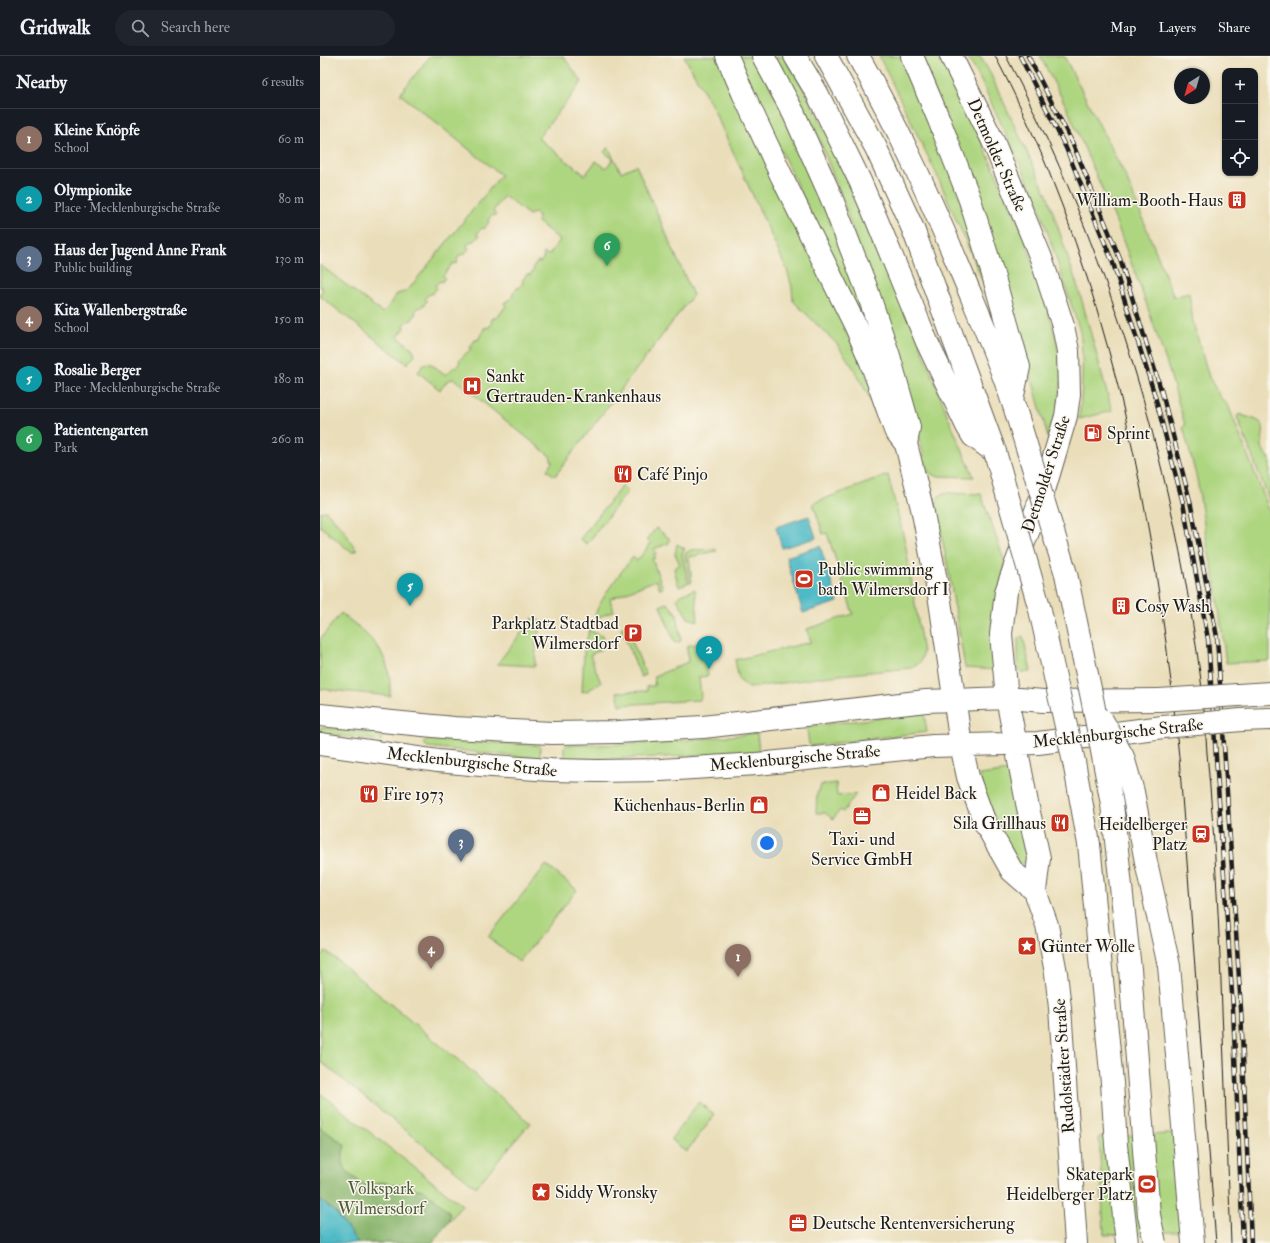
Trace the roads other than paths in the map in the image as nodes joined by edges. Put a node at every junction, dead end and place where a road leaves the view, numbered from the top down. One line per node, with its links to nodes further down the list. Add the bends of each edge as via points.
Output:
1 (728, 56): 10 (main road, via 782,177 856,327 895,430)
2 (763, 56): 10 (main road, via 812,152 856,261 889,356 909,427)
3 (795, 56): 9 (main road, via 817,93 860,181 928,342)
4 (826, 56): 9 (main road, via 876,148 913,229)
5 (858, 56): 8 (main road, via 932,204)
6 (912, 56): 8 (main road, via 970,200 992,271 1019,367)
7 (951, 56): 12 (main road, Detmolder Straße, via 993,141 1041,258 1063,326 1068,351 1069,394 1062,431 1004,602 1001,634)
8 (1014, 406): 14 (main road, bridge, via 1066,574)
9 (975, 423): 22 (main road, bridge, via 973,436 995,452 1040,610 1074,762 1089,844)
10 (906, 444): 13 (main road, via 921,502 946,636)
11 (1270, 693): 12 (main road, Mecklenburgische Straße, bridge, via 1159,700 1042,701)
12 (1007, 698): 13 (main road, Mecklenburgische Straße); 17 (main road, Detmolder Straße)
13 (954, 699): 15 (main road, Mecklenburgische Straße, via 702,727 618,732 552,733 440,728); 19 (main road, Rudolstädter Straße)
14 (1093, 703): 23 (main road, bridge, via 1112,804 1130,969 1149,1215); 24 (main road, bridge, via 1123,757 1133,792 1169,966)
15 (320, 715)
16 (1270, 719): 17 (main road, Mecklenburgische Straße, bridge, via 1163,727 1043,742)
17 (1015, 743): 19 (main road, Mecklenburgische Straße); 20 (main road, Rudolstädter Straße, via 1039,858)
18 (320, 744): 19 (main road, Mecklenburgische Straße, via 477,764 598,771 756,764 924,746)
19 (961, 745): 20 (main road, Rudolstädter Straße, via 968,777 985,823 1012,871)
20 (1035, 891): 21 (main road, Rudolstädter Straße, via 1047,925 1056,973)
21 (1076, 1243)
22 (1127, 1243)
23 (1155, 1243)
24 (1193, 1243)

